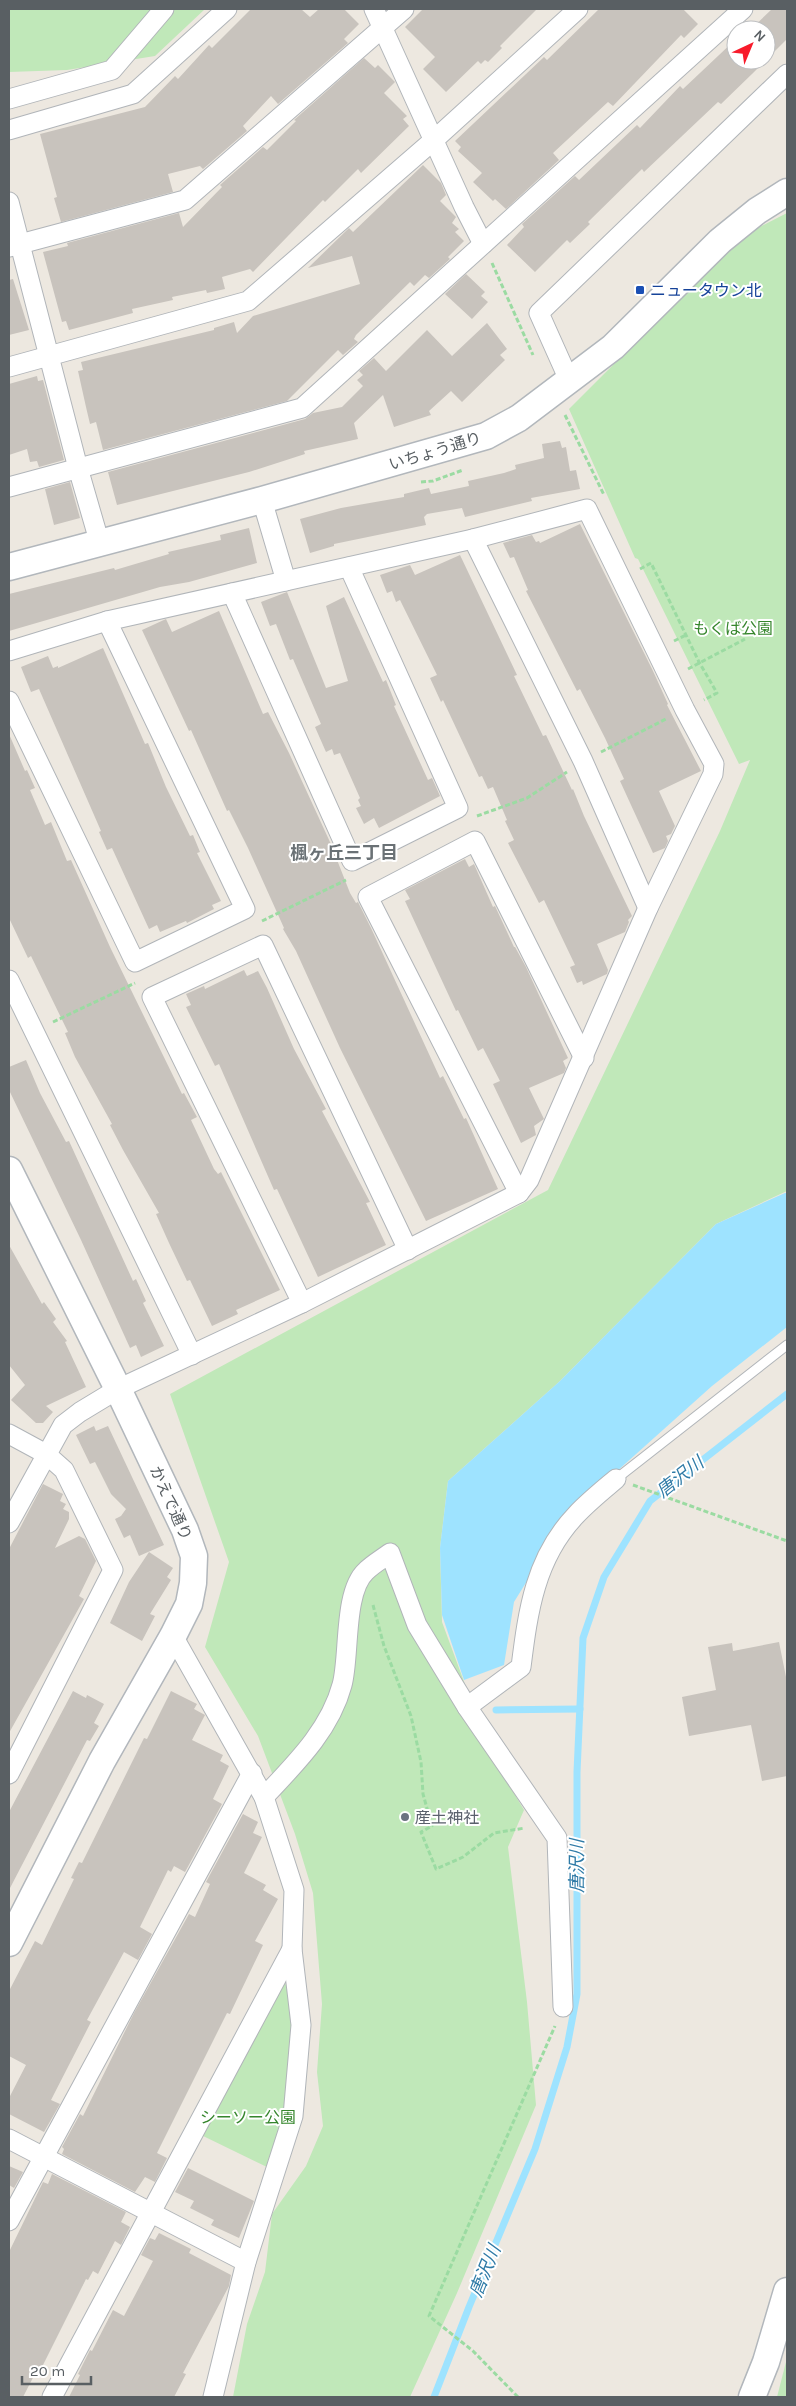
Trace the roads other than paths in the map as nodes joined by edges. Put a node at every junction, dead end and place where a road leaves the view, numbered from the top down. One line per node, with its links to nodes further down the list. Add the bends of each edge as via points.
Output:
1 (164, 9): 9 (street, via 112,70)
2 (227, 9): 10 (street, via 133,94)
3 (374, 9): 7 (street)
4 (404, 9): 7 (street)
5 (578, 9): 11 (street)
6 (743, 9): 14 (street)
7 (383, 28): 11 (street); 15 (street, via 185,200)
8 (787, 74): 18 (street, via 539,313)
9 (9, 99)
10 (11, 125)
11 (435, 139): 14 (street); 16 (street, via 248,301)
12 (787, 192): 18 (street, いちょう通り, via 720,240 613,347)
13 (9, 202): 15 (street)
14 (483, 244): 19 (street, via 302,408)
15 (14, 245): 16 (street)
16 (49, 356): 17 (street); 19 (street)
17 (9, 367)
18 (569, 380): 21 (street, いちょう通り, via 519,418 486,436)
19 (78, 468): 20 (street); 23 (street)
20 (9, 487)
21 (262, 500): 23 (street, いちょう通り); 26 (street)
22 (472, 539): 25 (street); 31 (street, via 583,762); 31 (street, via 587,509 714,764 713,774)
23 (100, 544): 24 (street, いちょう通り)
24 (9, 566)
25 (349, 567): 26 (street); 27 (street, via 458,808 352,860)
26 (286, 581): 27 (street)
27 (232, 593): 28 (street)
28 (107, 621): 29 (street); 30 (street, via 245,909 135,962)
29 (9, 651)
30 (9, 701)
31 (648, 908): 33 (street)
32 (9, 980): 39 (street)
33 (584, 1058): 35 (street, via 530,1180); 35 (street, via 475,841 368,897)
34 (10, 1173): 40 (street, かえで通り)
35 (519, 1193): 36 (street)
36 (408, 1250): 37 (street); 37 (street, via 263,945 152,997)
37 (302, 1303): 39 (street)
38 (787, 1345): 43 (lane)
39 (192, 1355): 40 (street)
40 (118, 1389): 42 (street, via 63,1425); 45 (street, かえで通り, via 185,1530 194,1556 189,1604)
41 (9, 1434): 42 (street)
42 (46, 1454): 44 (street); 48 (street, via 64,1470 113,1570)
43 (616, 1479): 46 (street, via 575,1515 544,1559 527,1614 521,1668)
44 (9, 1523)
45 (173, 1636): 47 (street); 50 (street, かえで通り, via 102,1761)
46 (467, 1707): 49 (street, via 417,1625 390,1553 364,1572 356,1590 348,1621 343,1684 329,1719 305,1752); 52 (street, via 557,1838)
47 (252, 1773): 49 (street); 54 (street)
48 (9, 1774)
49 (264, 1797): 51 (street, via 294,1890)
50 (10, 1940)
51 (292, 1949): 55 (street); 57 (street, via 302,2025 293,2116)
52 (563, 2007)
53 (9, 2139): 54 (street)
54 (43, 2157): 55 (street); 56 (street)
55 (151, 2213): 57 (street); 59 (street)
56 (9, 2221)
57 (246, 2262): 60 (street)
58 (787, 2291): 61 (street)
59 (52, 2397)
60 (213, 2397)
61 (752, 2397)

